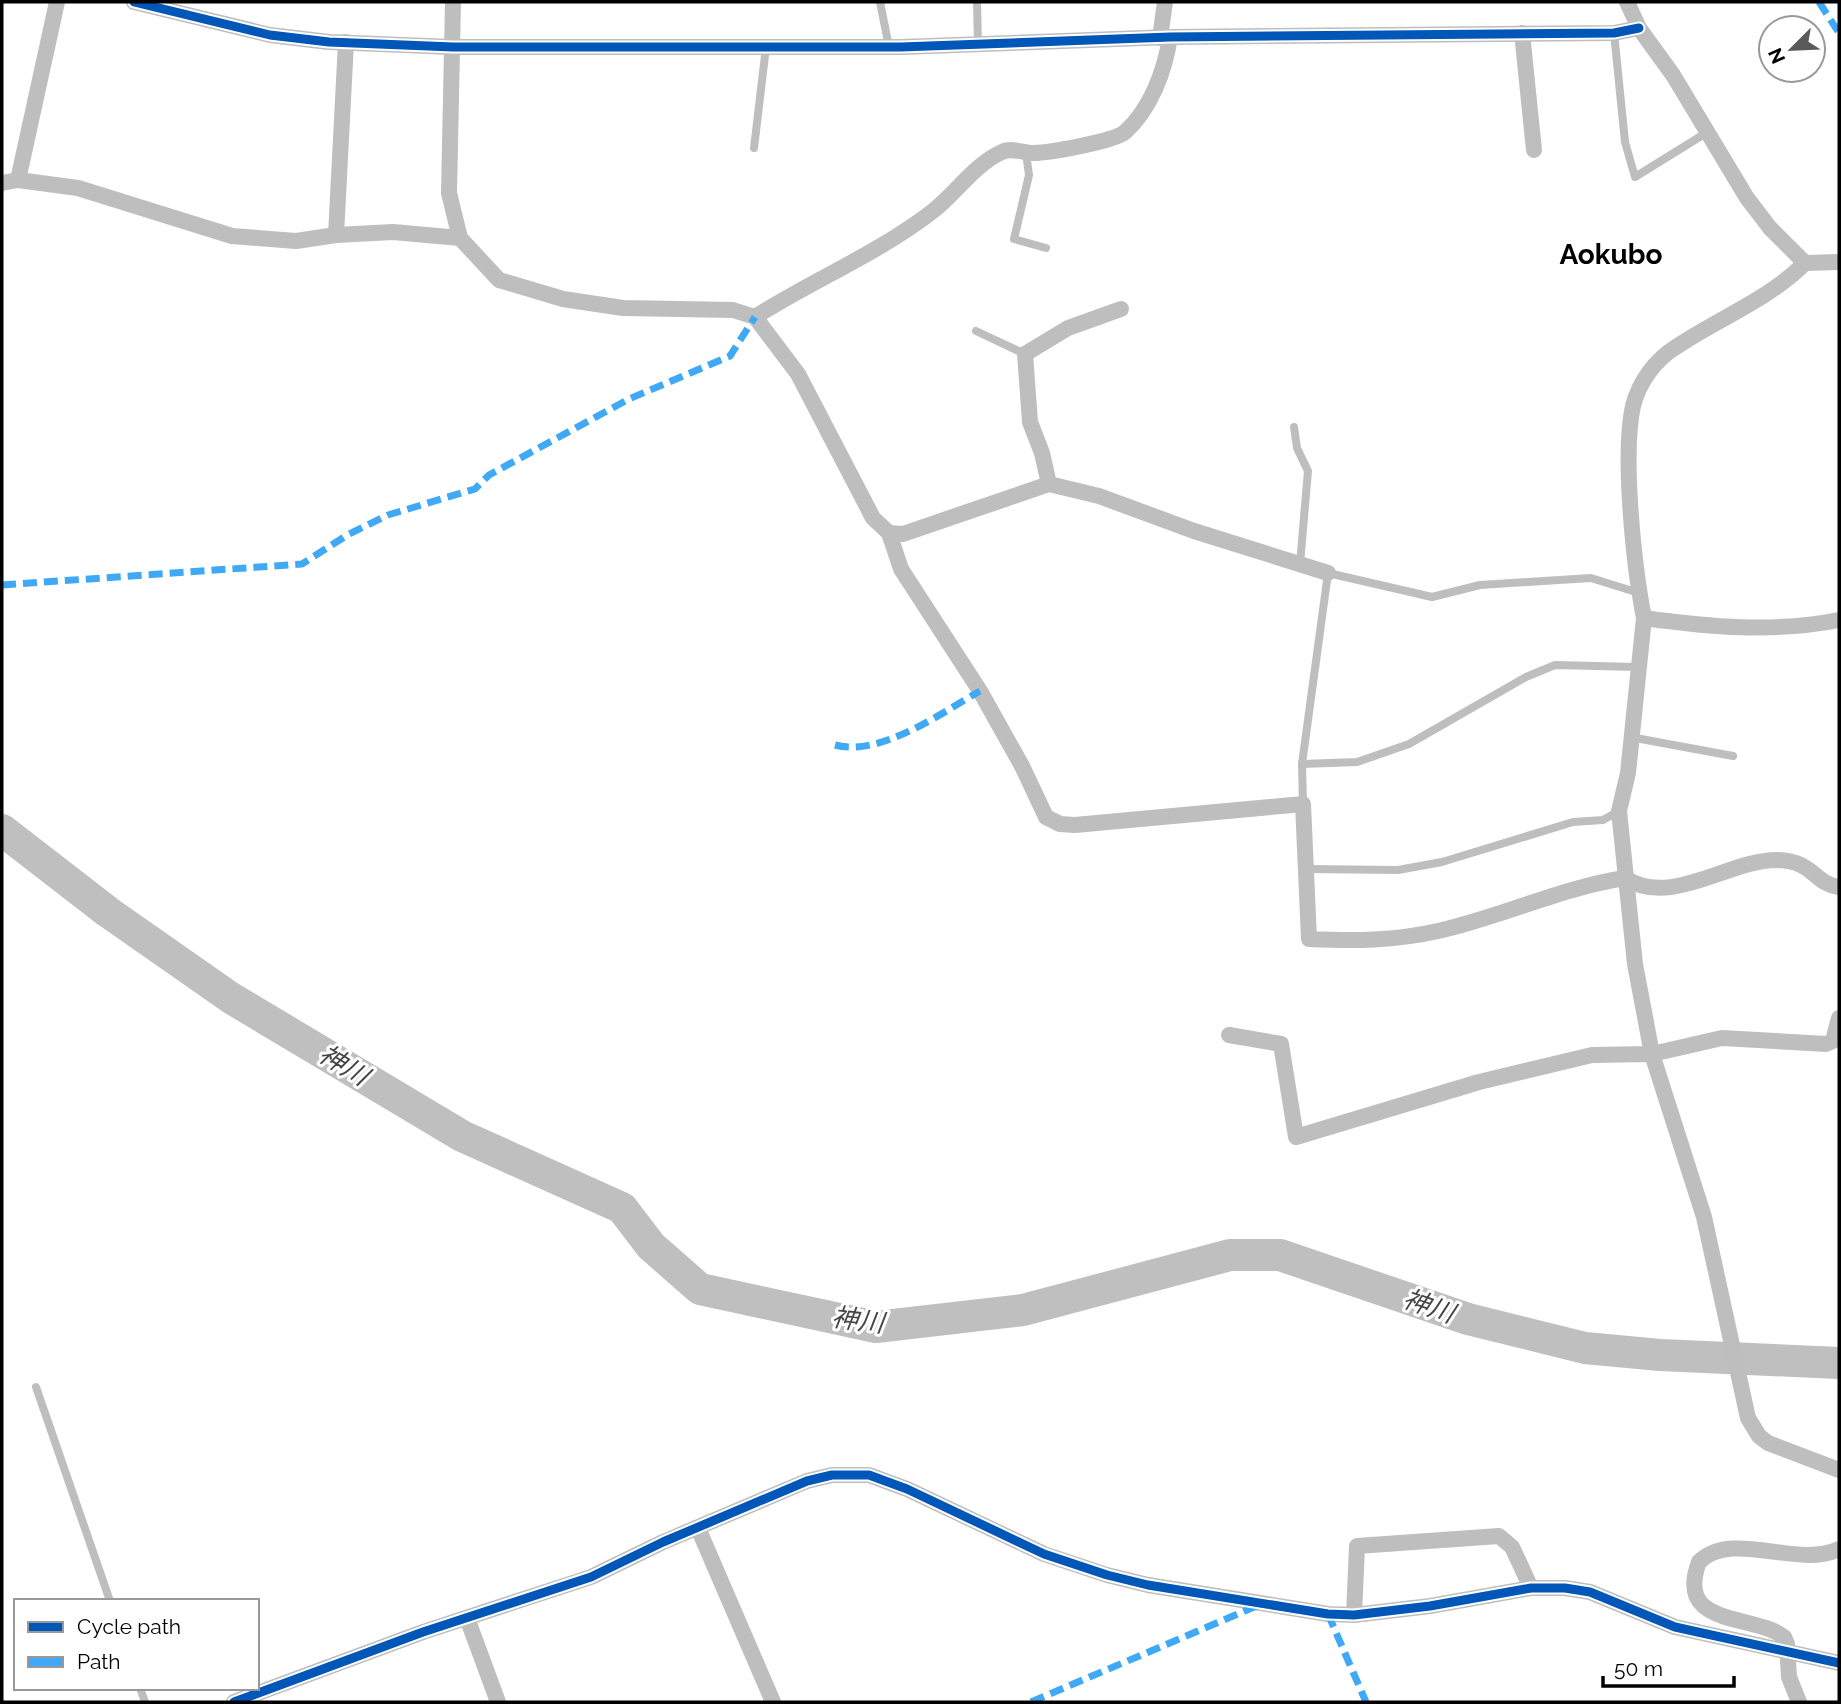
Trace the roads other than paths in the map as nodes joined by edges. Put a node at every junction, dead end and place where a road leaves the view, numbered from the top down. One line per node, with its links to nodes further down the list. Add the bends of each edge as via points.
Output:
1 (57, 2): 21 (street)
2 (134, 2): 12 (street, via 270,35)
3 (453, 2): 14 (street)
4 (880, 2): 16 (lane)
5 (977, 2): 13 (lane)
6 (1165, 2): 11 (street)
7 (1627, 2): 8 (street)
8 (1639, 28): 10 (street); 17 (street, via 1673,75)
9 (1522, 33): 10 (street); 11 (street); 19 (street)
10 (1614, 33): 17 (lane, via 1625,142 1635,177)
11 (1165, 37): 13 (street); 20 (street, via 1165,68 1124,134 1055,153)
12 (346, 42): 14 (street); 23 (street)
13 (978, 44): 16 (street)
14 (453, 47): 15 (street); 24 (street, via 449,193)
15 (766, 47): 16 (street); 18 (lane)
16 (889, 47)
17 (1706, 134): 27 (street, via 1770,228)
18 (754, 148)
19 (1534, 150)
20 (1026, 153): 25 (lane, via 1028,176 1014,239); 29 (street, via 1003,150 923,218)
21 (18, 180): 22 (street); 23 (street, via 78,188 232,236 296,241)
22 (2, 183)
23 (336, 234): 24 (street, via 393,232)
24 (460, 238): 29 (street, via 499,280 563,299 623,308 733,310)
25 (1046, 248)
26 (1839, 262): 27 (street)
27 (1805, 263): 37 (street, via 1787,281 1675,347 1643,381 1630,427)
28 (1121, 309): 31 (street, via 1068,328)
29 (755, 317): 34 (street, via 798,374 873,518)
30 (976, 331): 31 (lane)
31 (1025, 354): 33 (street, via 1030,422)
32 (1294, 427): 35 (lane, via 1297,448 1308,471)
33 (1049, 484): 34 (street, via 903,534); 35 (street, via 1099,496)
34 (889, 533): 44 (street, via 901,569 980,691 1046,817 1074,825)
35 (1300, 564): 36 (street)
36 (1328, 573): 37 (lane, via 1432,597 1480,585 1591,578); 43 (lane)
37 (1639, 593): 38 (street)
38 (1644, 618): 39 (street, via 1718,628 1779,628); 40 (street)
39 (1839, 621)
40 (1637, 667): 41 (street); 43 (lane, via 1555,665 1525,677 1409,744 1357,762)
41 (1630, 737): 42 (lane); 45 (street)
42 (1733, 756)
43 (1302, 764): 44 (lane)
44 (1303, 804): 46 (street)
45 (1619, 811): 46 (lane, via 1603,820 1573,822 1442,862 1398,870); 47 (street)
46 (1306, 869): 47 (street, via 1309,939 1381,942 1440,931 1587,883)
47 (1625, 878): 48 (street, via 1637,886 1660,888 1752,862 1798,861 1829,886); 51 (street)
48 (1839, 887)
49 (1839, 1018): 51 (street, via 1833,1041 1826,1044 1722,1038)
50 (1229, 1035): 51 (street, via 1280,1044 1296,1137 1549,1064 1592,1055)
51 (1652, 1054): 53 (street, via 1704,1217 1748,1419 1768,1443)
52 (36, 1387): 57 (lane)
53 (1837, 1466)
54 (698, 1528): 58 (street, via 807,1480 869,1475 1044,1554 1096,1572 1148,1585); 59 (street, via 592,1577); 64 (street)
55 (1839, 1549): 60 (street, via 1817,1556 1723,1548 1699,1562 1693,1579 1695,1591 1710,1613 1780,1634)
56 (1531, 1588): 58 (street); 58 (street, via 1512,1547 1499,1536 1357,1546); 60 (street, via 1590,1592 1675,1627)
57 (109, 1599)
58 (1354, 1615)
59 (467, 1618): 62 (street); 63 (street)
60 (1786, 1652): 61 (street); 65 (street, via 1788,1678)
61 (1839, 1663)
62 (234, 1702)
63 (498, 1702)
64 (773, 1702)
65 (1799, 1702)

